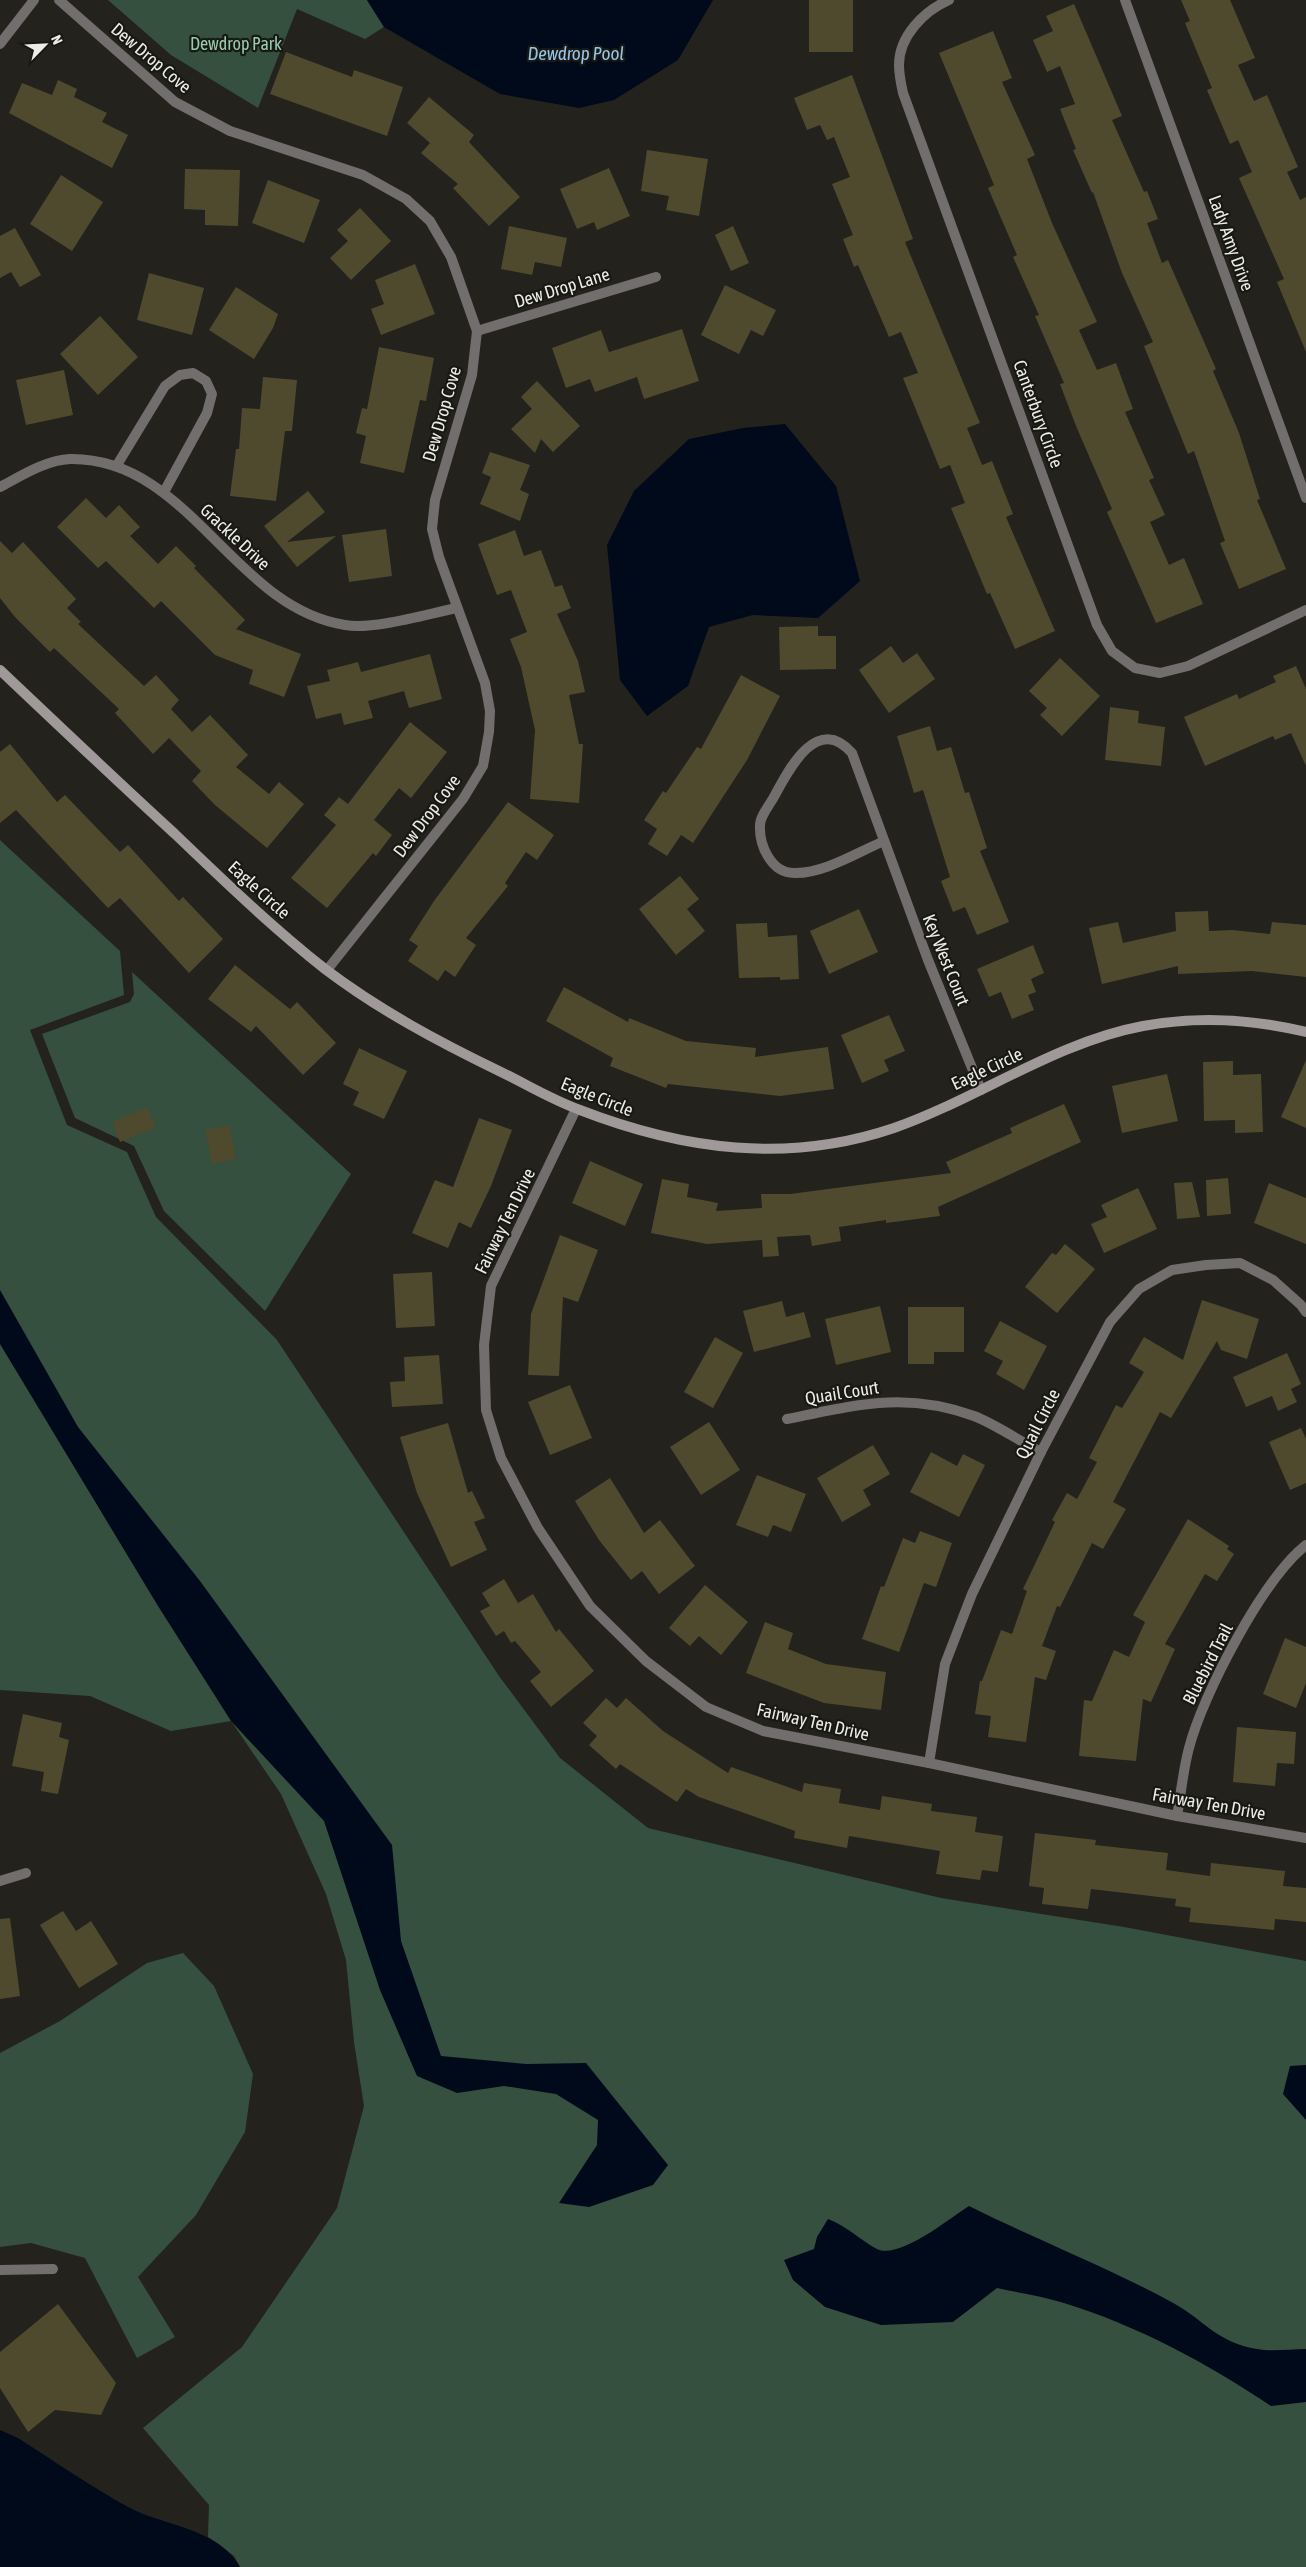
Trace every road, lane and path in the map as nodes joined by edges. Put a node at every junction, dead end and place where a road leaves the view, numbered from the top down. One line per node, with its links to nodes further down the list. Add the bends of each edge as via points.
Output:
1 (34, 0): 5 (street)
2 (59, 0): 7 (street, Dew Drop Cove, via 175,102 230,131 363,175 406,199 430,221 451,257)
3 (949, 0): 13 (street, Canterbury Circle, via 918,21 907,36 899,64 903,93 1097,625 1112,651 1135,668 1160,673 1188,666)
4 (1125, 0): 11 (street, Lady Amy Drive)
5 (0, 44)
6 (656, 277): 7 (street, Dew Drop Lane)
7 (476, 331): 12 (street, Dew Drop Cove, via 472,375 435,500 432,528)
8 (117, 465): 9 (street, Grackle Drive, via 69,459 40,467); 10 (street, Grackle Drive); 10 (street, via 165,386 180,375 193,373 206,381 212,394 207,413)
9 (0, 487)
10 (164, 492): 12 (street, Grackle Drive, via 261,583 290,606 314,617 346,626)
11 (1306, 498)
12 (457, 608): 16 (street, Dew Drop Cove, via 485,683 489,718 483,766 463,799)
13 (1306, 610)
14 (0, 670): 16 (street, Eagle Circle, via 265,919)
15 (882, 842): 15 (street, Key West Court, via 852,753 842,742 825,738 809,746 792,764 759,824 763,848 774,865 791,874 812,872); 18 (street, Key West Court)
16 (327, 970): 19 (street, Eagle Circle, via 390,1014)
17 (1306, 1032): 18 (street, Eagle Circle, via 1271,1024 1221,1019 1140,1026 1066,1051)
18 (981, 1090): 19 (street, Eagle Circle, via 915,1121 872,1135 776,1149 685,1143)
19 (576, 1109): 24 (street, Fairway Ten Drive, via 491,1286 484,1345 486,1410 501,1458 538,1528 590,1606 646,1661 706,1707 764,1731)
20 (1306, 1312): 22 (street, Quail Circle, via 1273,1280 1240,1264 1172,1270 1140,1289 1110,1322)
21 (787, 1419): 22 (street, Quail Court, via 869,1402 924,1402 975,1416)
22 (1041, 1452): 24 (street, Quail Circle, via 972,1594 945,1664)
23 (1306, 1545): 25 (street, Bluebird Trail, via 1293,1555 1255,1610 1203,1705 1188,1749)
24 (929, 1763): 25 (street, Fairway Ten Drive)
25 (1177, 1816): 26 (street, Fairway Ten Drive)
26 (1306, 1838)
27 (26, 1873): 28 (street)
28 (0, 1881)
29 (53, 2269): 30 (street)
30 (0, 2270)

